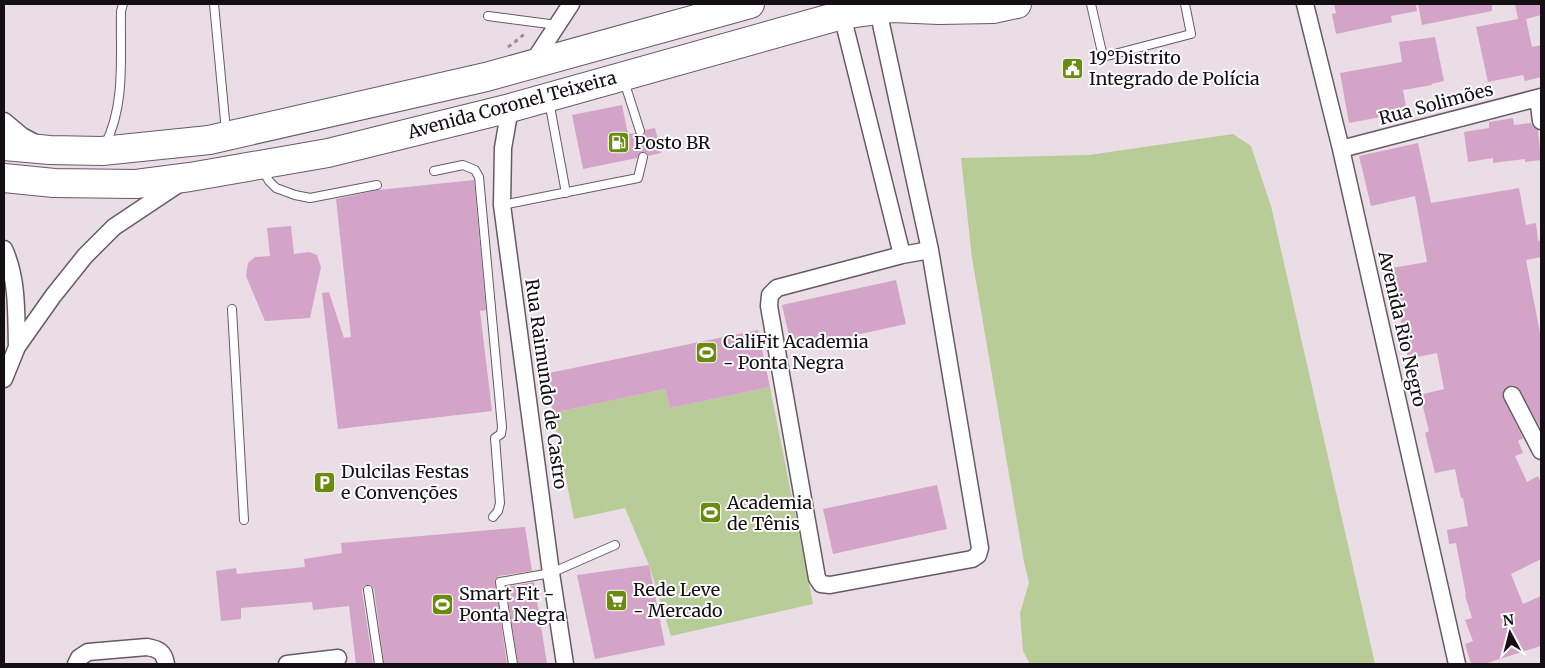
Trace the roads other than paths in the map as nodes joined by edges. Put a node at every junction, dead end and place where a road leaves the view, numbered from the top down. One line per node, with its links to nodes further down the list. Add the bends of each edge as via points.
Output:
1 (123, 4): 25 (lane, via 120,11 117,113)
2 (214, 4): 21 (lane)
3 (570, 4): 12 (street)
4 (750, 4): 13 (highway, Avenida Coronel Teixeira)
5 (1017, 4): 9 (highway, Avenida Coronel Teixeira, via 993,9)
6 (1091, 4): 7 (lane, via 1103,57 1191,34)
7 (1185, 4)
8 (1305, 4): 23 (street, Avenida Rio Negro)
9 (878, 10): 10 (highway, Avenida Coronel Teixeira); 35 (street)
10 (842, 15): 14 (highway, Avenida Coronel Teixeira); 36 (street)
11 (488, 16): 12 (lane)
12 (557, 25): 13 (street)
13 (531, 65): 21 (highway, Avenida Coronel Teixeira)
14 (623, 76): 15 (highway, Avenida Coronel Teixeira); 20 (lane)
15 (548, 97): 17 (highway, Avenida Coronel Teixeira); 32 (lane)
16 (1540, 97): 19 (street); 23 (street, Rua Solimões)
17 (510, 108): 27 (highway, Avenida Coronel Teixeira, via 328,153); 33 (street, Rua Raimundo de Castro, via 503,148)
18 (4, 121): 24 (street, via 22,136)
19 (1541, 121)
20 (640, 132)
21 (226, 136): 25 (highway, Avenida Coronel Teixeira)
22 (4, 146): 24 (highway, Avenida Coronel Teixeira)
23 (1341, 149): 54 (street, Avenida Rio Negro)
24 (50, 150): 25 (highway, Avenida Coronel Teixeira)
25 (102, 151)
26 (643, 157): 32 (lane, via 638,178)
27 (261, 164): 29 (highway, Avenida Coronel Teixeira); 31 (lane, via 276,188 295,196 310,198)
28 (434, 171): 42 (lane, via 464,165 475,170 479,177 502,427 501,434 495,438 500,503)
29 (190, 177): 30 (highway, Avenida Coronel Teixeira, via 136,184 54,183); 38 (street, via 114,227 85,256)
30 (4, 178)
31 (377, 185)
32 (566, 193): 33 (lane)
33 (502, 205): 45 (street, Rua Raimundo de Castro)
34 (4, 249): 38 (street, via 10,262 15,294)
35 (930, 250): 36 (street); 36 (street, via 980,548 978,555 972,559 821,584 817,578 772,326 770,295 777,288)
36 (902, 255)
37 (232, 309): 43 (lane)
38 (17, 347): 39 (street)
39 (4, 379)
40 (1512, 395): 41 (street)
41 (1541, 451)
42 (493, 517)
43 (244, 520)
44 (615, 545): 45 (lane)
45 (551, 574): 52 (lane, via 500,582); 53 (street, Rua Raimundo de Castro)
46 (368, 590): 51 (lane)
47 (338, 658): 50 (street)
48 (76, 664): 49 (street, via 88,652 148,647 162,653)
49 (166, 664)
50 (286, 664)
51 (379, 664)
52 (513, 664)
53 (565, 664)
54 (1457, 664)

